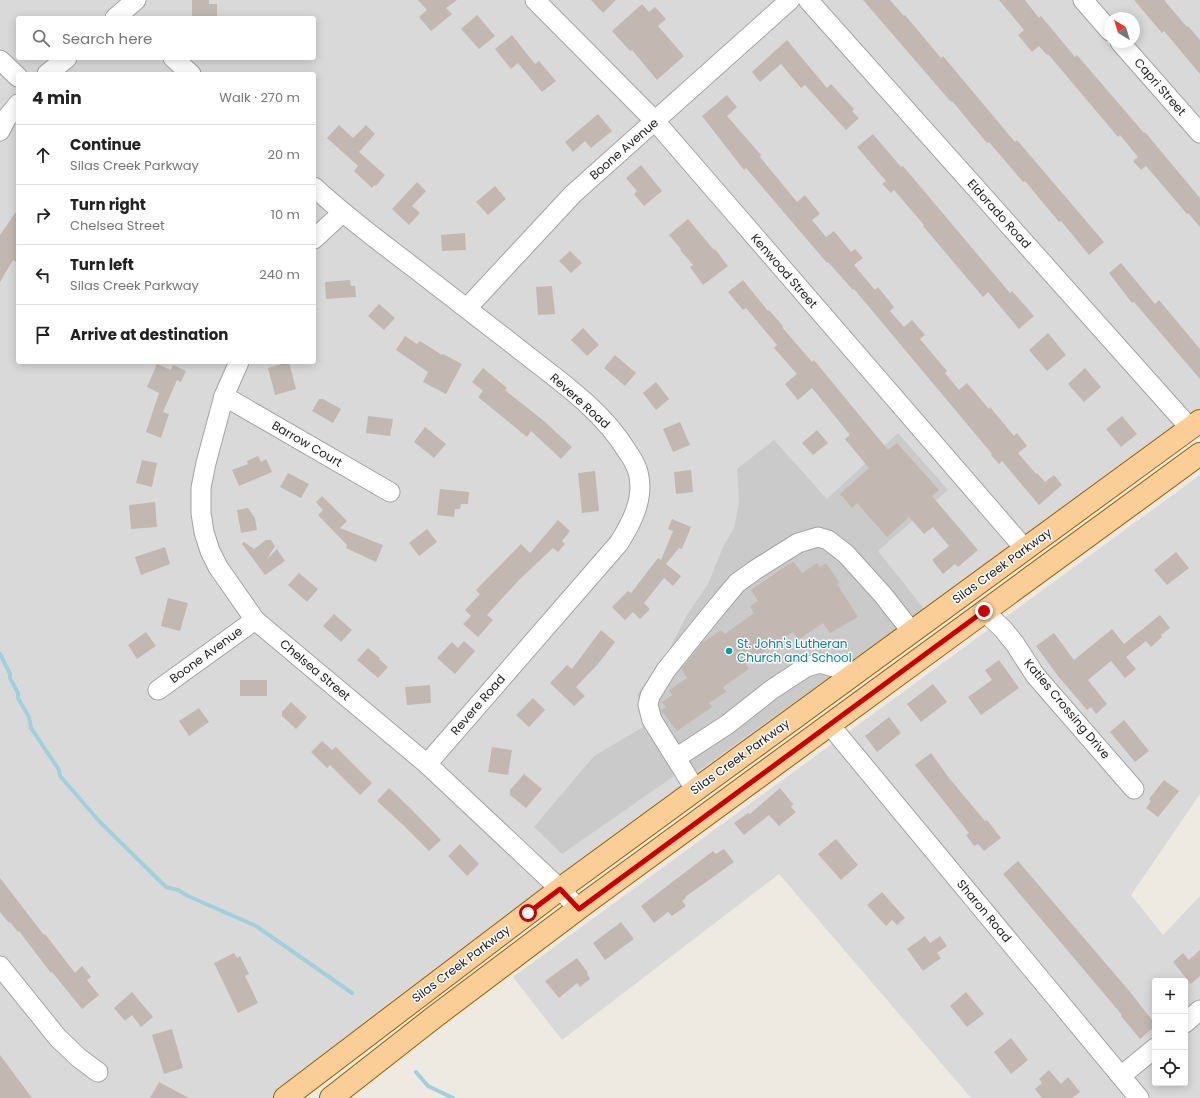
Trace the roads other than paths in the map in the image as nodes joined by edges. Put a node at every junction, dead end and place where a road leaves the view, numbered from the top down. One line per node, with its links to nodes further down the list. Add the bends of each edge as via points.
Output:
1 (535, 0): 14 (street, Kenwood Street)
2 (790, 0): 14 (street, Boone Avenue)
3 (808, 0): 23 (street, Eldorado Road)
4 (1083, 0): 5 (street)
5 (1104, 24)
6 (1125, 48): 16 (street, Capri Street)
7 (0, 60): 12 (street)
8 (64, 60): 10 (street)
9 (175, 60): 11 (street)
10 (50, 72)
11 (189, 72)
12 (16, 75)
13 (16, 106): 15 (street)
14 (655, 121): 20 (street, Boone Avenue, via 573,194); 26 (street, Kenwood Street)
15 (0, 131)
16 (1200, 133)
17 (316, 189): 18 (street, Revere Road)
18 (342, 213): 19 (street); 20 (street, Revere Road)
19 (316, 237)
20 (467, 308): 34 (street, Revere Road, via 603,418 633,460 638,472 640,496 629,527 618,543)
21 (238, 364): 22 (street, Chelsea Street)
22 (224, 396): 25 (street, Barrow Court); 28 (street, Chelsea Street, via 206,463 201,513 204,532 218,568)
23 (1195, 425): 26 (main road, Silas Creek Parkway)
24 (1200, 454): 27 (main road)
25 (390, 492)
26 (1025, 549): 29 (main road, Silas Creek Parkway)
27 (984, 611): 32 (main road); 36 (street, Katies Crossing Drive, via 1003,629 1035,675)
28 (255, 620): 31 (street, Boone Avenue); 34 (street, Chelsea Street)
29 (912, 632): 30 (main road, Silas Creek Parkway); 33 (street, via 846,554 828,540 818,537 798,543 738,583 666,670 650,696 648,705 652,720)
30 (854, 675): 33 (street, via 820,663 806,667); 35 (main road, Silas Creek Parkway)
31 (158, 690)
32 (829, 724): 38 (main road); 44 (street, Sharon Road)
33 (676, 758): 35 (street)
34 (427, 764): 37 (street, Chelsea Street)
35 (695, 789): 37 (main road, Silas Creek Parkway)
36 (1134, 789)
37 (560, 889): 38 (street, Chelsea Street); 45 (main road, Silas Creek Parkway)
38 (579, 909): 46 (main road, via 433,1018)
39 (0, 966): 43 (street, via 58,1038)
40 (1200, 1010): 41 (street)
41 (1188, 1020)
42 (1153, 1050): 44 (street)
43 (98, 1072)
44 (1121, 1076): 47 (street, Sharon Road)
45 (285, 1098)
46 (332, 1098)
47 (1139, 1098)

